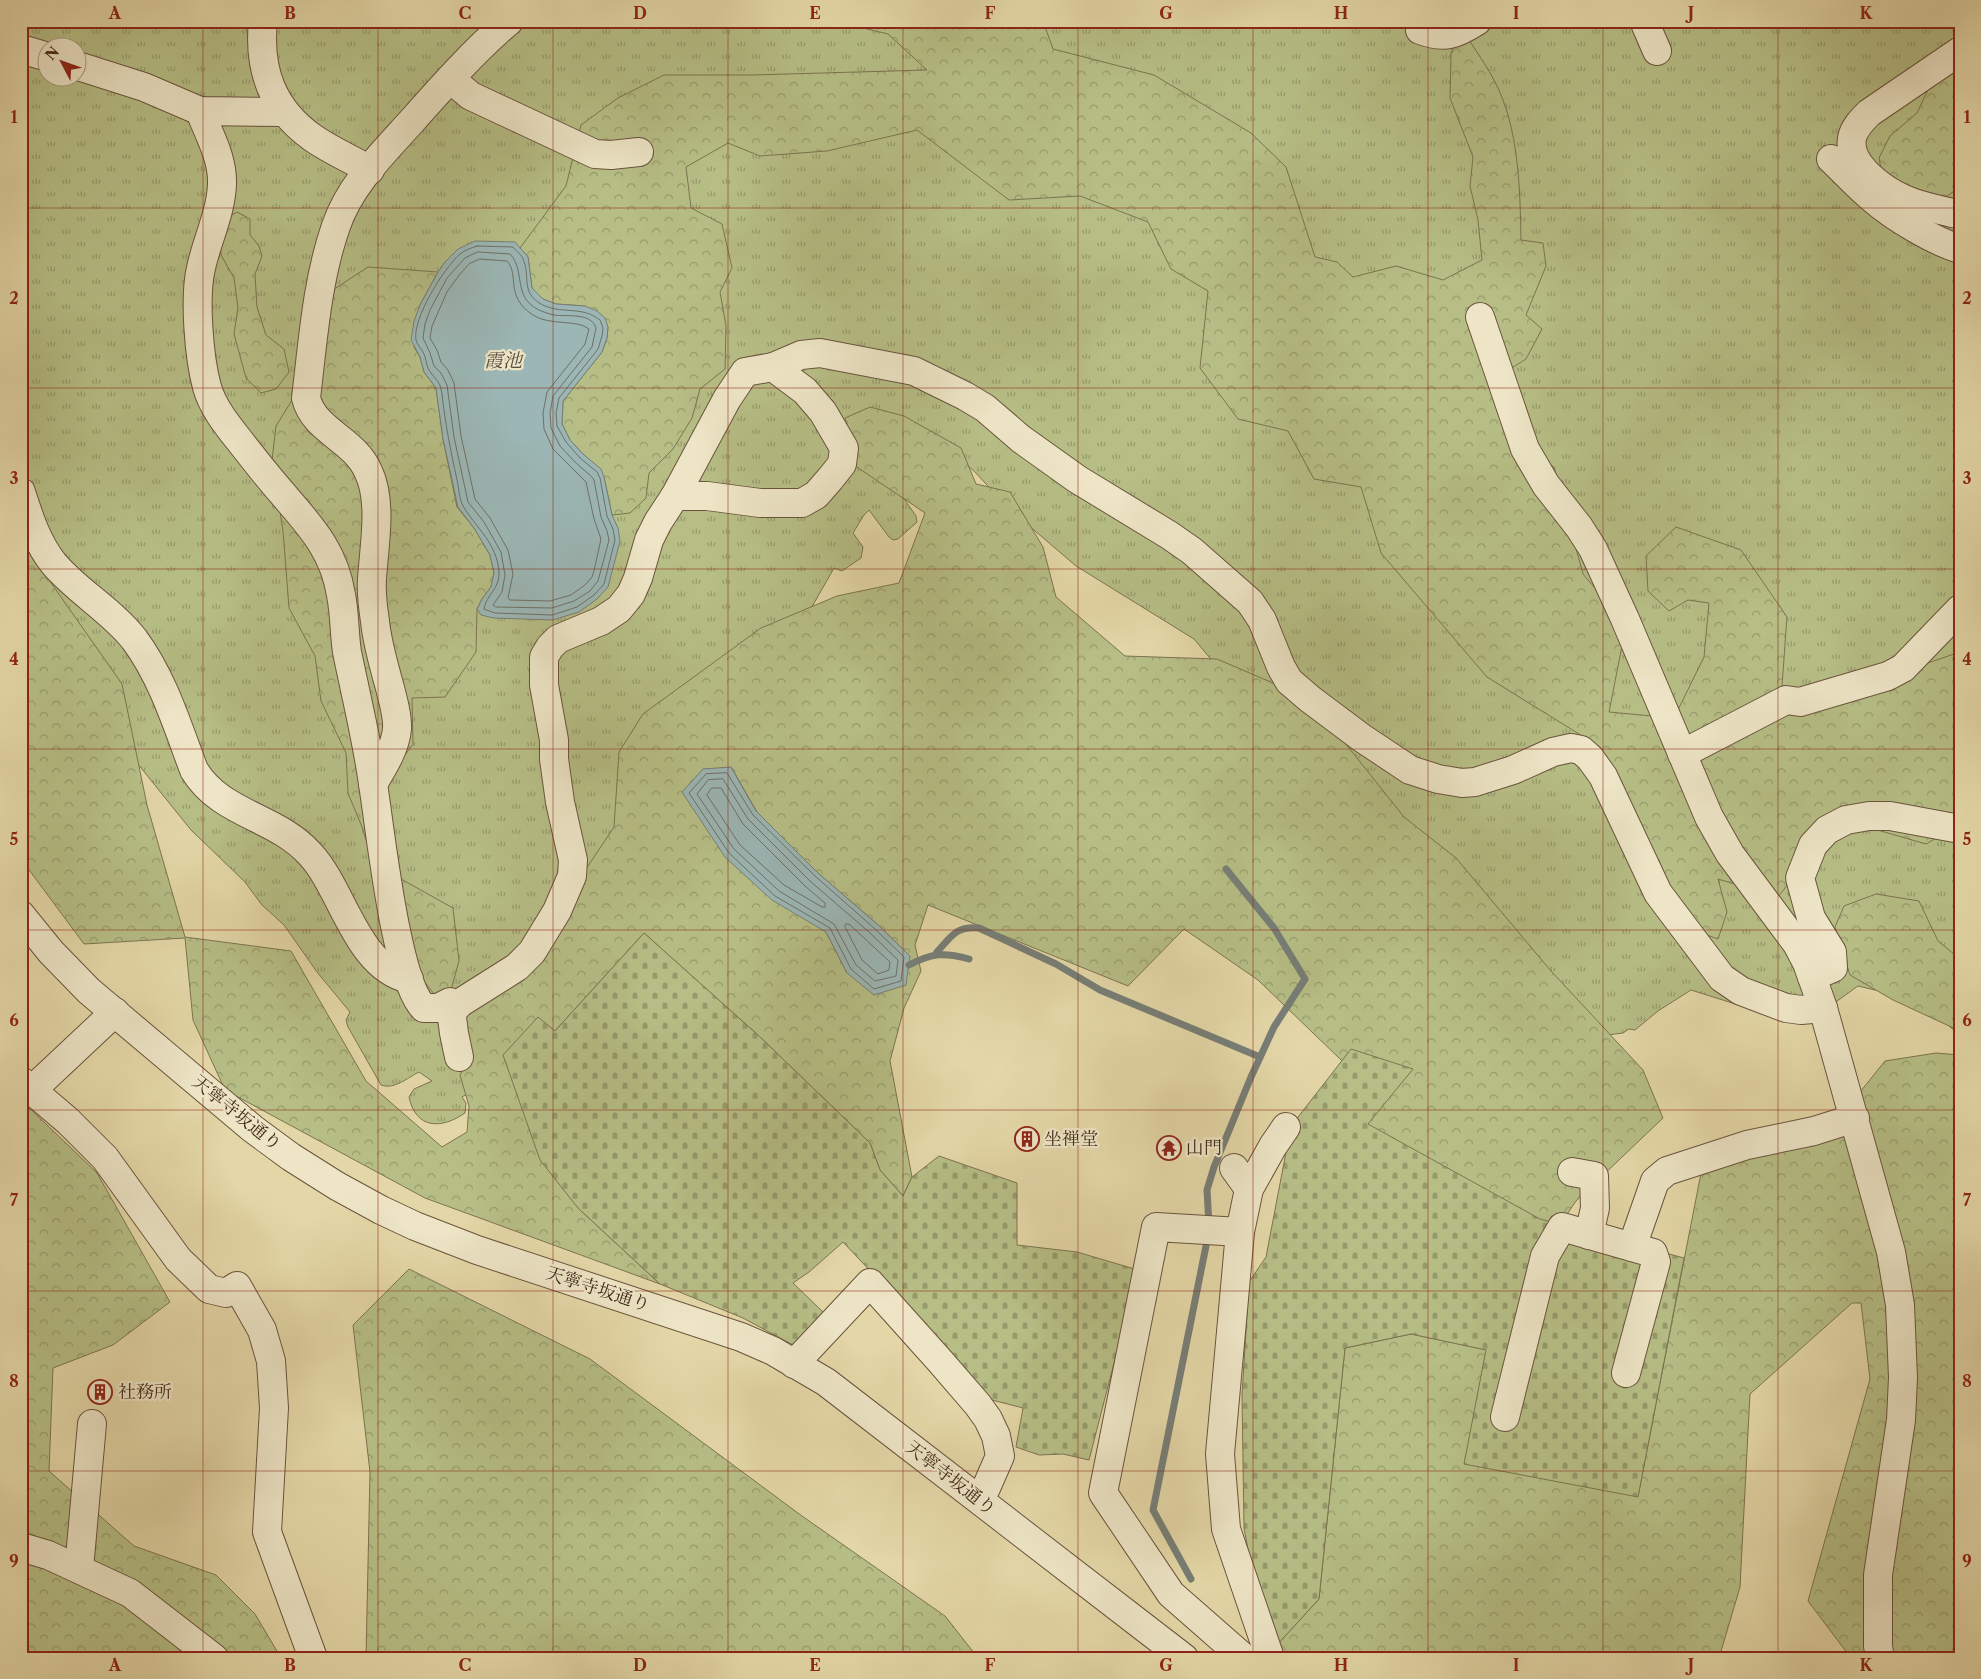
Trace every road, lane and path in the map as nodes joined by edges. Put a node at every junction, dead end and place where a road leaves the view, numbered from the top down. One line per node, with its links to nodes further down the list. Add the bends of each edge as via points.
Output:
1 (263, 21): 13 (street, via 266,72 270,87)
2 (510, 21): 11 (street)
3 (1477, 21): 5 (street, via 1452,35 1434,35)
4 (1644, 21): 7 (street)
5 (1420, 30)
6 (21, 49): 9 (street)
7 (1658, 51)
8 (1960, 51): 17 (street, via 1869,113 1859,123 1852,138 1853,153 1861,166 1889,192)
9 (38, 54)
10 (88, 69): 12 (street, via 144,87)
11 (450, 79): 14 (street, via 471,96 595,154); 16 (street)
12 (200, 111): 13 (street); 25 (street, via 220,163 222,183 198,289 207,388 235,435 317,534 336,568 347,649)
13 (284, 112): 16 (street, via 314,138)
14 (639, 152)
15 (1830, 159): 18 (street, via 1873,199 1898,217)
16 (370, 170): 25 (street, via 350,194 336,226 315,318 306,398 312,415 363,460 376,489 372,582 375,623 397,728 389,756)
17 (1960, 215)
18 (1960, 249)
19 (1480, 318): 24 (street, via 1526,449 1546,485 1593,549)
20 (773, 367): 22 (street, via 745,372); 22 (street, via 805,392 823,412 844,448 842,464 816,494 802,503); 30 (street, via 809,353 839,356 914,371 985,408 1042,455 1192,551 1250,602 1262,620 1280,667 1289,681 1362,738 1410,770 1438,779 1475,782 1553,752 1570,748 1581,750 1603,776 1658,893 1722,978 1741,991 1786,1008)
21 (21, 492): 29 (street, via 35,532 53,562 121,624 148,660 200,780 214,795 270,825 309,852 328,879 366,948 389,970)
22 (675, 496): 32 (street, via 649,540 631,594 619,609 585,629 558,639 544,657 544,685 564,827 573,860 572,876 532,952 517,967 466,999)
23 (1960, 609): 24 (street, via 1903,668 1888,676 1800,702 1786,700)
24 (1682, 754): 28 (street, via 1721,840 1797,944)
25 (373, 784): 29 (street, via 392,908)
26 (1960, 829): 28 (street, via 1890,816 1868,816 1846,820 1828,830 1813,845 1800,878 1811,918 1832,952 1833,968)
27 (21, 915): 31 (street, 天寧寺坂通り, via 51,952)
28 (1812, 977): 30 (street)
29 (409, 979): 32 (street, via 424,1008 438,1008 450,1002)
30 (1823, 1008): 35 (street)
31 (115, 1012): 34 (street); 41 (street, 天寧寺坂通り, via 253,1129 299,1162 381,1210 478,1250 741,1337)
32 (452, 1013): 33 (street)
33 (459, 1057)
34 (26, 1085): 49 (street, via 105,1158 178,1259 210,1289 226,1293 237,1286 262,1330 271,1361 274,1408 267,1532)
35 (1855, 1118): 40 (street, via 1814,1131 1747,1145 1667,1171 1656,1181); 53 (street, via 1898,1282 1901,1323 1901,1420 1878,1574)
36 (1286, 1127): 38 (street, via 1273,1146 1242,1178)
37 (1572, 1172): 39 (street, via 1594,1176 1595,1208)
38 (1218, 1230): 51 (street, via 1156,1227 1103,1492 1171,1594); 52 (street, via 1220,1454 1226,1529)
39 (1589, 1235): 40 (street); 43 (street, via 1562,1227 1545,1256)
40 (1632, 1247): 42 (street, via 1653,1253 1656,1262)
41 (794, 1364): 45 (street, 天寧寺坂通り, via 826,1382); 45 (street, via 870,1283 988,1419 1000,1456)
42 (1626, 1373)
43 (1505, 1417)
44 (92, 1424): 47 (street)
45 (978, 1498): 50 (street, 天寧寺坂通り)
46 (21, 1548): 47 (street, via 48,1555)
47 (79, 1570): 48 (street, via 130,1593)
48 (214, 1658)
49 (314, 1658)
50 (1184, 1658)
51 (1244, 1658)
52 (1270, 1658)
53 (1880, 1658)

